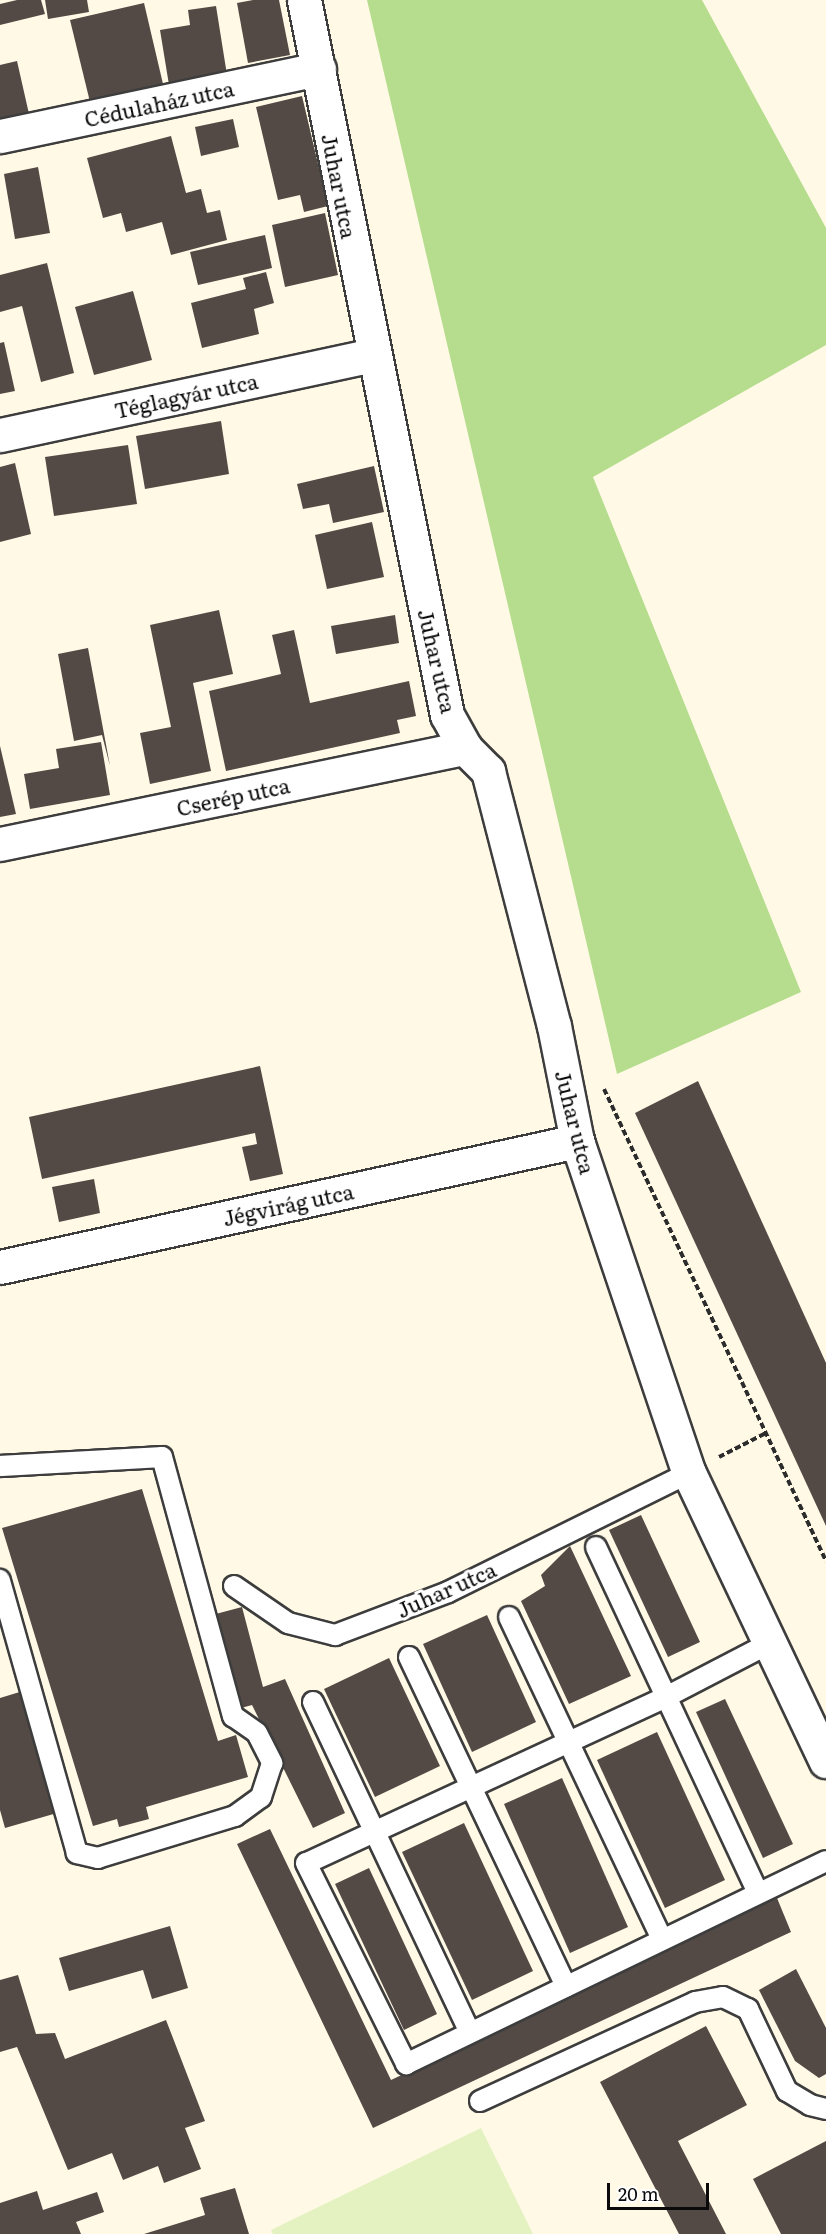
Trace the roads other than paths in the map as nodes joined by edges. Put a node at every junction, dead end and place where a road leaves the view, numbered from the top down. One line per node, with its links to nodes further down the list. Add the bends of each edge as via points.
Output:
1 (304, 0): 2 (street, Juhar utca)
2 (319, 69): 3 (street, Cédulaház utca); 4 (street, Juhar utca)
3 (0, 136)
4 (372, 355): 5 (street, Téglagyár utca); 6 (street, Juhar utca, via 447,715)
5 (0, 435)
6 (465, 748): 7 (street, Cserép utca); 8 (street, Juhar utca, via 488,771 554,1026)
7 (0, 844)
8 (577, 1141): 9 (street, Jégvirág utca); 11 (street, Juhar utca)
9 (0, 1267)
10 (0, 1466): 13 (lane, via 162,1457 233,1716 257,1733 272,1763 261,1797 235,1816 98,1858 77,1854)
11 (689, 1473): 14 (lane, Juhar utca, via 448,1592 335,1635 288,1623); 16 (street, Juhar utca)
12 (596, 1547): 18 (lane)
13 (0, 1580)
14 (234, 1586)
15 (509, 1617): 20 (lane)
16 (768, 1644): 18 (lane); 21 (street, Juhar utca)
17 (409, 1658): 22 (lane)
18 (666, 1697): 20 (lane); 25 (lane)
19 (313, 1702): 23 (lane)
20 (568, 1742): 22 (lane); 26 (lane)
21 (826, 1761)
22 (471, 1787): 23 (lane); 27 (lane)
23 (375, 1831): 28 (lane); 28 (lane, via 306,1863 406,2064)
24 (826, 1861): 25 (lane)
25 (758, 1893): 26 (lane)
26 (662, 1940): 27 (lane)
27 (566, 1986): 28 (lane)
28 (470, 2032)
29 (480, 2101): 30 (lane, via 695,2002 723,1997 748,2008 787,2091 810,2105)
30 (826, 2109)

